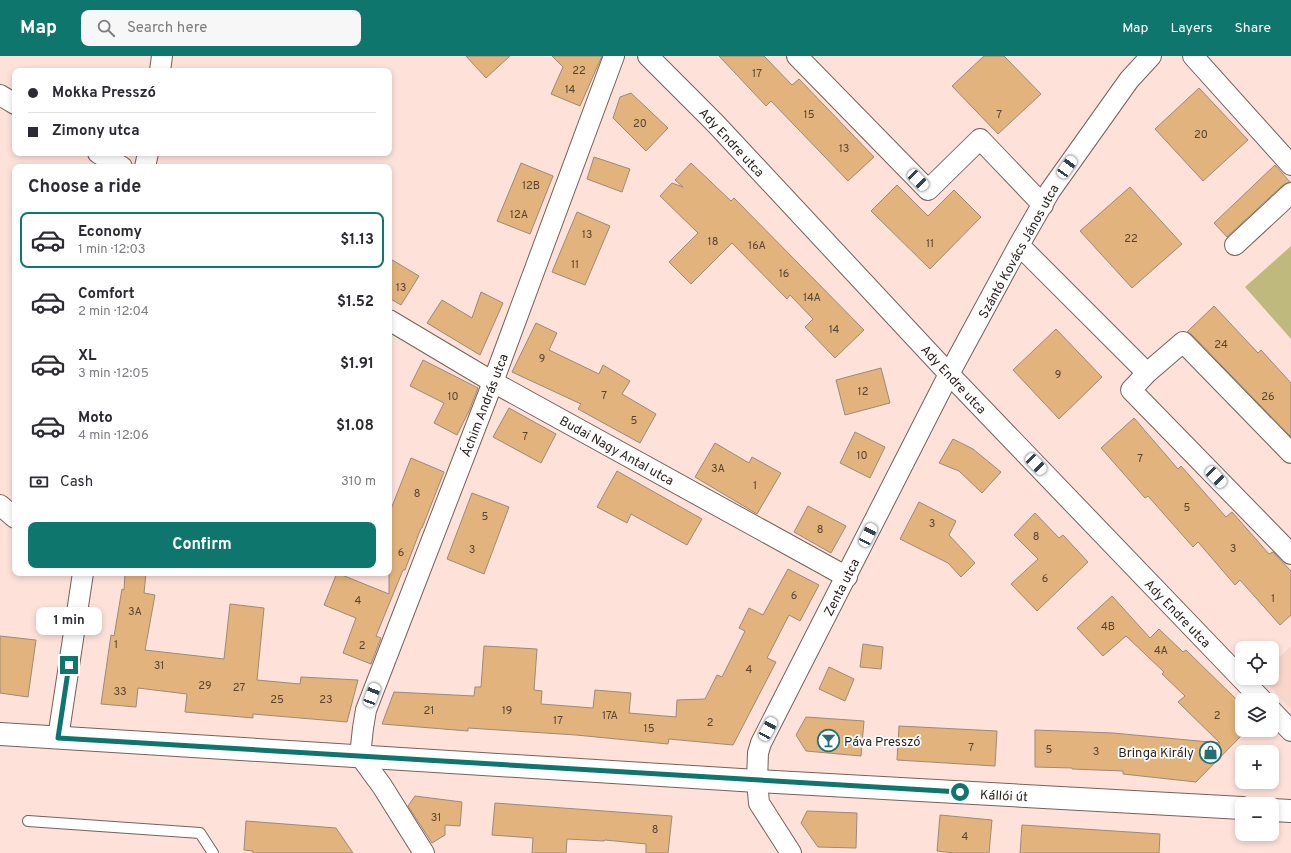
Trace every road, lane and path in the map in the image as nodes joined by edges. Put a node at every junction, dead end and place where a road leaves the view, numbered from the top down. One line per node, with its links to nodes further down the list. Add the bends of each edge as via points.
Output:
1 (162, 56): 7 (street)
2 (614, 56): 20 (street, Áchim András utca)
3 (648, 56): 19 (street, Ady Endre utca, via 715,123)
4 (797, 56): 14 (street, via 928,190 980,139)
5 (1151, 56): 14 (street, Szántó Kovács János utca, via 1129,80)
6 (1193, 56): 12 (street)
7 (160, 68)
8 (0, 95): 9 (street)
9 (12, 102)
10 (103, 156): 11 (street)
11 (117, 164)
12 (1291, 165)
13 (1291, 193): 16 (street)
14 (1042, 205): 15 (street, Szántó Kovács János utca)
15 (1019, 245): 18 (street); 19 (street, Szántó Kovács János utca)
16 (1236, 245)
17 (392, 322): 20 (street, Budai Nagy Antal utca)
18 (1148, 373): 21 (street, via 1183,342); 24 (street, via 1131,390)
19 (950, 374): 26 (street, Zenta utca); 27 (street, Ady Endre utca)
20 (493, 382): 26 (street, Budai Nagy Antal utca); 32 (street, Áchim András utca, via 366,710)
21 (1291, 453)
22 (0, 505): 23 (street)
23 (12, 515)
24 (1291, 554)
25 (83, 576): 31 (street)
26 (847, 577): 33 (street, Zenta utca, via 761,743)
27 (1255, 693)
28 (1279, 718): 29 (street)
29 (1291, 731)
30 (0, 734): 31 (main road, Kállói út)
31 (58, 738): 32 (main road, Kállói út)
32 (360, 756): 33 (main road, Kállói út); 39 (street)
33 (756, 781): 34 (main road, Kállói út); 40 (street, Zenta utca, via 759,802)
34 (1235, 808)
35 (1279, 810): 36 (main road)
36 (1291, 811)
37 (28, 821): 38 (lane, via 200,833)
38 (214, 853)
39 (424, 853)
40 (791, 853)

